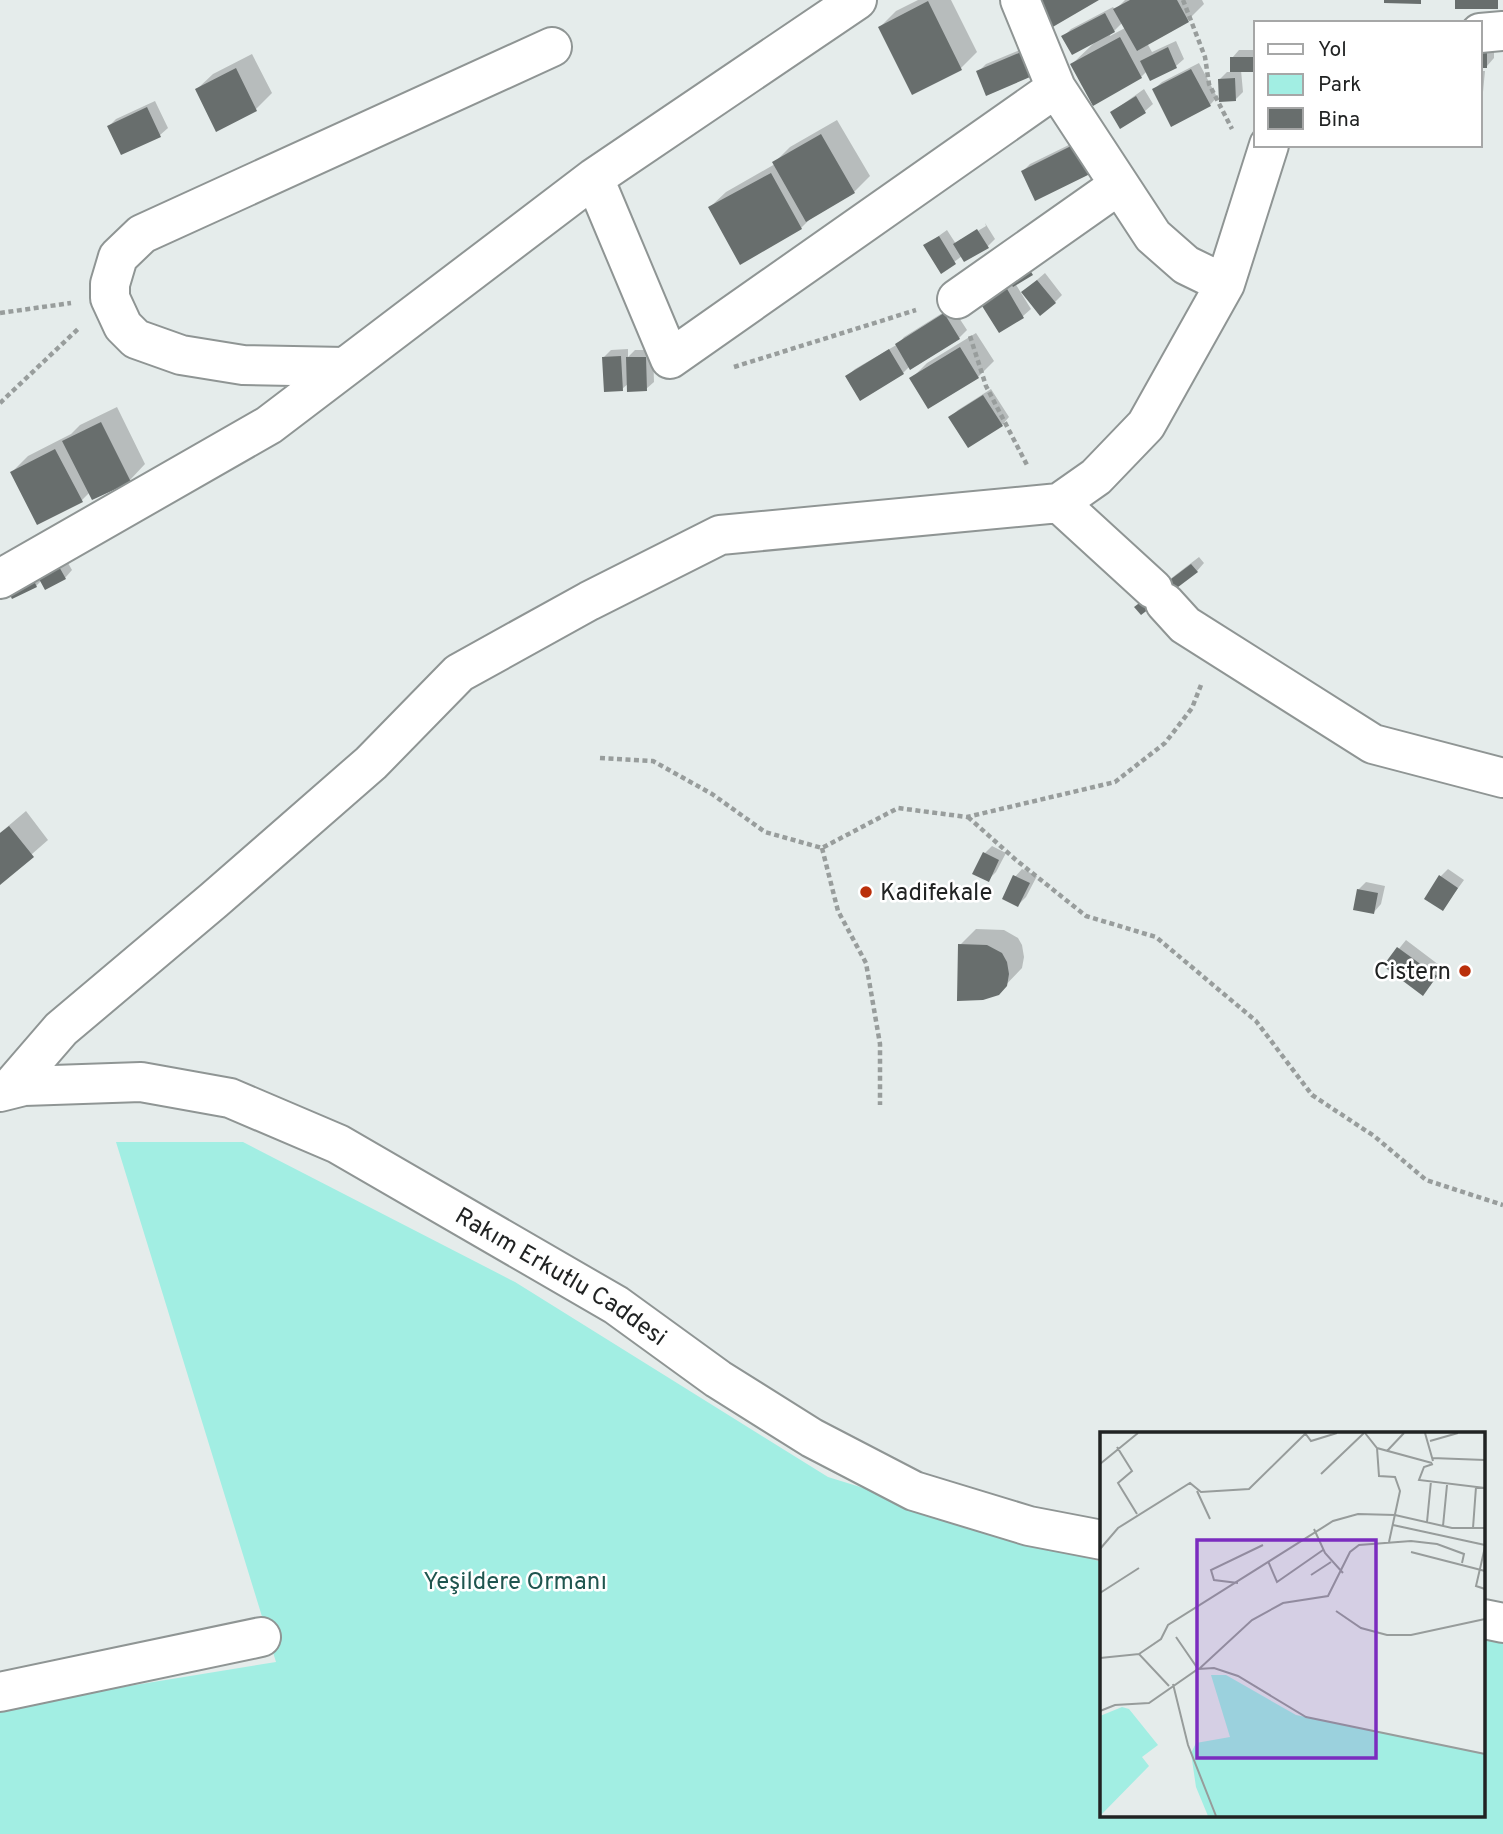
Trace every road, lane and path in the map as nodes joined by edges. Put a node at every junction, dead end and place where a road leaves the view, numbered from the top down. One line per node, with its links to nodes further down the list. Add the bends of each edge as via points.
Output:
1 (857, 0): 10 (street)
2 (1020, 0): 7 (street)
3 (1183, 0): 8 (path, via 1205,58 1209,84 1228,123 1246,145)
4 (1503, 31): 5 (street)
5 (1482, 33)
6 (552, 47): 13 (street, via 142,234 118,257)
7 (1056, 88): 10 (street, via 670,359); 11 (street)
8 (1254, 147)
9 (1267, 150): 12 (street)
10 (594, 178): 16 (street)
11 (1119, 186): 12 (street, via 1153,236 1186,264); 14 (street)
12 (1225, 284): 20 (street, via 1146,425 1096,477)
13 (110, 298): 15 (path); 16 (street, via 123,326 136,339 181,355 243,365); 18 (path)
14 (957, 299): 17 (path); 19 (path, via 986,386)
15 (0, 313)
16 (345, 367): 21 (street, via 269,425)
17 (730, 369)
18 (0, 403)
19 (1025, 461)
20 (1059, 503): 22 (street, via 1185,625); 27 (street, via 720,536 459,673 371,763 61,1029)
21 (0, 579)
22 (1216, 645): 24 (street, via 1373,744); 25 (path, via 1192,708 1165,743 1115,782)
23 (600, 758): 26 (path, via 653,761 712,794 765,832)
24 (1503, 778)
25 (967, 817): 26 (path, via 898,808); 29 (path, via 1086,916 1156,937 1256,1021 1312,1096 1374,1136 1426,1180)
26 (822, 848): 28 (path, via 838,911 866,963 880,1044)
27 (4, 1088): 30 (street, Rakım Erkutlu Caddesi, via 141,1082 230,1098 338,1144 616,1305 718,1379 812,1438 914,1492 1029,1526)
28 (880, 1105)
29 (1503, 1205)
30 (1100, 1540)
31 (261, 1637): 32 (street)
32 (0, 1692)

